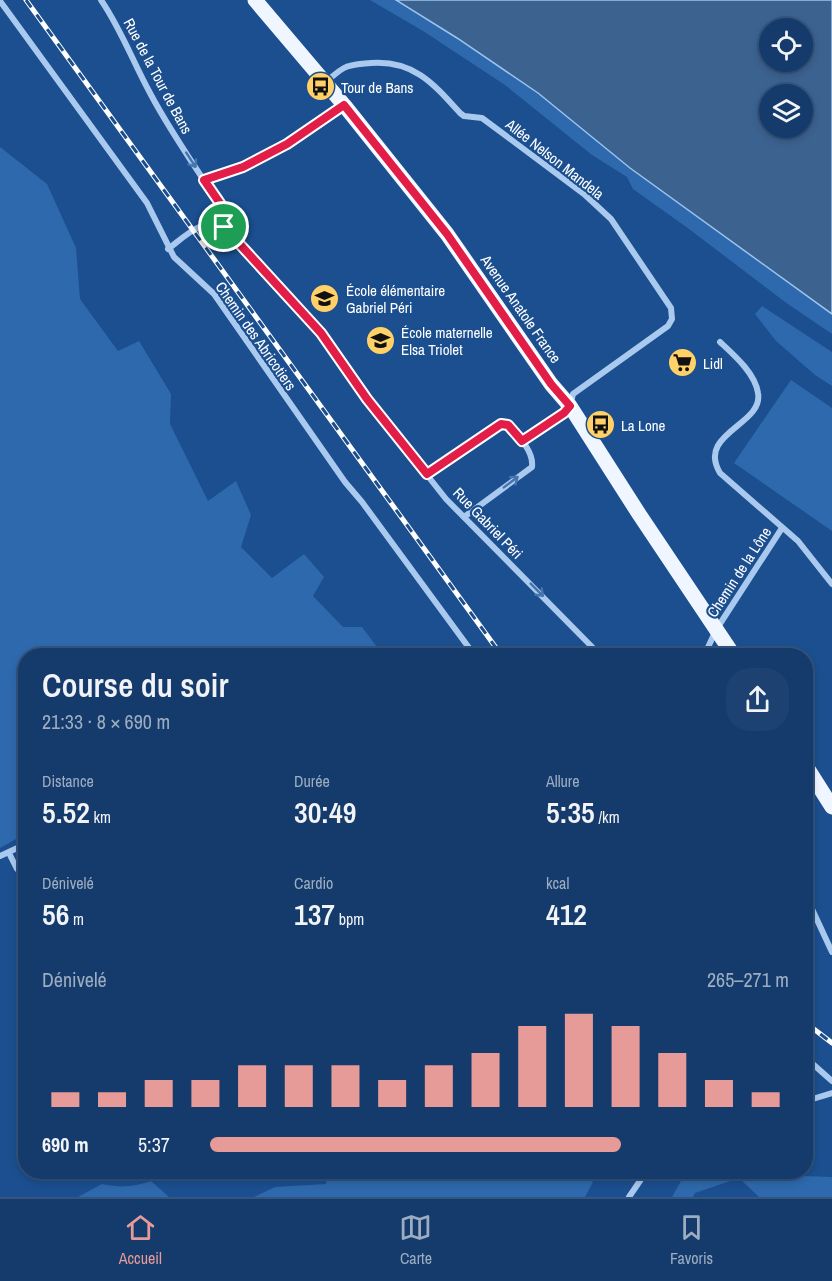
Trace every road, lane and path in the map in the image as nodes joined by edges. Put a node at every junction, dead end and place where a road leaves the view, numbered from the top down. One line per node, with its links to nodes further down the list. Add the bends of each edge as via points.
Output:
1 (101, 0): 6 (street, Rue de la Tour de Bans, one-way to 6, via 161,114)
2 (255, 0): 4 (main road, Avenue Anatole France)
3 (0, 2): 8 (street, Chemin des Abricotiers, via 147,203)
4 (324, 83): 5 (main road, Avenue Anatole France); 10 (street, Allée Nelson Mandela, via 344,68 364,63 389,63 420,73 460,114 488,122 611,219 671,308 672,319 668,326 573,394)
5 (344, 105): 6 (street, via 287,144 243,167); 10 (main road, Avenue Anatole France, via 447,234)
6 (204, 180): 7 (street, Rue de la Tour de Bans, via 224,209)
7 (224, 227): 8 (street, via 208,223); 12 (street, Rue Gabriel Péri, via 321,333)
8 (168, 249): 17 (street, Chemin des Abricotiers, via 214,294 345,482)
9 (720, 342): 14 (street, Chemin de la Lône, via 753,378 759,395 754,411 717,447 716,465 720,473)
10 (570, 406): 11 (street); 16 (main road, Avenue Anatole France)
11 (522, 441): 12 (street, via 508,425 501,424); 13 (street, one-way to 11, via 532,467)
12 (427, 474): 13 (street, Rue Gabriel Péri)
13 (464, 517): 18 (street, Rue Gabriel Péri, one-way to 18)
14 (782, 528): 15 (street, Chemin de la Lône, via 798,541); 16 (street, Chemin de la Lône)
15 (832, 584)
16 (716, 630): 19 (street, Chemin de la Lône); 20 (main road, Avenue Anatole France)
17 (469, 648)
18 (593, 648)
19 (708, 648)
20 (728, 648)
21 (813, 777): 22 (main road)
22 (832, 807)
23 (18, 848): 24 (street)
24 (9, 853): 25 (street); 26 (street)
25 (0, 856)
26 (17, 869)
27 (813, 911): 28 (street)
28 (832, 952)
29 (813, 1064): 30 (street)
30 (832, 1081)
31 (832, 1093): 32 (street)
32 (813, 1099)
33 (641, 1179): 34 (street)
34 (629, 1197)

